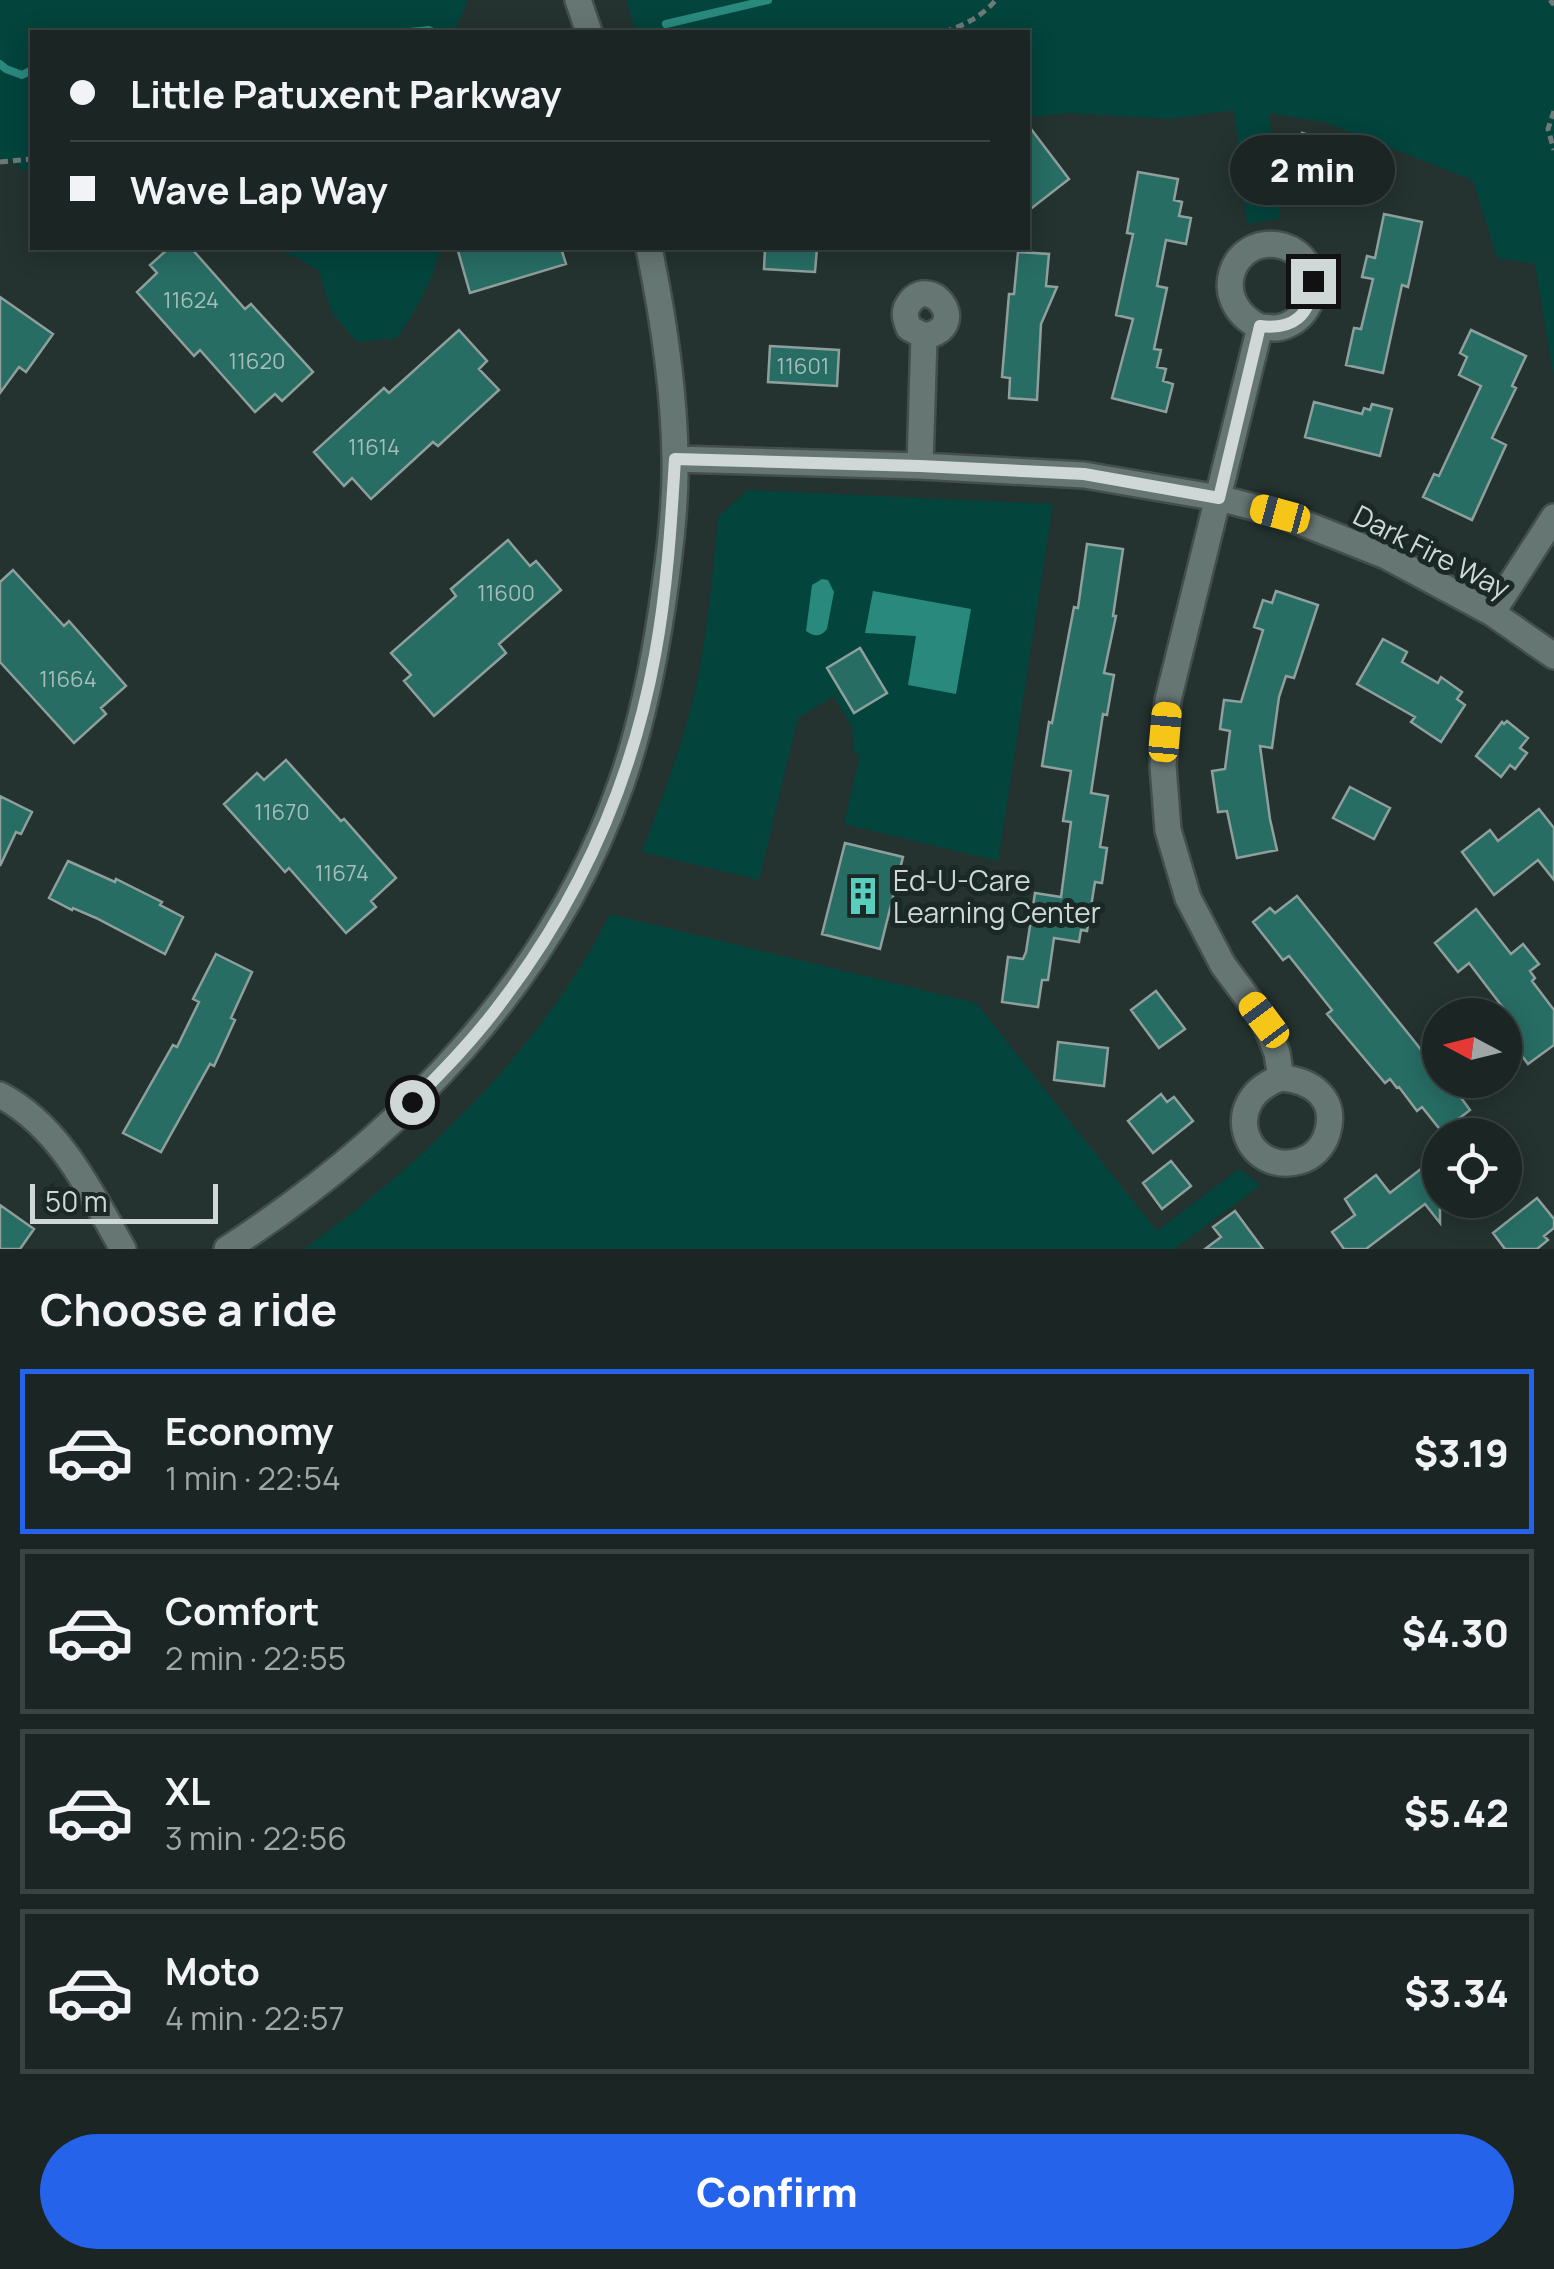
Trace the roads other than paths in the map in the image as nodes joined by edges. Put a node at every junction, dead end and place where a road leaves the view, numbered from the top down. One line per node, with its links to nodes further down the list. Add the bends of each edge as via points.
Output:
1 (578, 0): 2 (street)
2 (587, 30)
3 (649, 250): 6 (street)
4 (1260, 326): 8 (street)
5 (924, 336): 7 (street)
6 (675, 459): 7 (street, Dark Fire Way); 15 (street, via 655,654 620,786 581,878 533,958 458,1056 322,1182)
7 (920, 466): 8 (street, Dark Fire Way, via 1084,474)
8 (1219, 498): 10 (street, Dark Fire Way, via 1386,556); 12 (street, via 1168,700 1168,830 1188,898 1223,965 1264,1020)
9 (1554, 517): 10 (street)
10 (1492, 613): 11 (street, Dark Fire Way)
11 (1554, 656)
12 (1281, 1078)
13 (0, 1095): 14 (street, via 55,1141)
14 (123, 1249)
15 (228, 1249)

